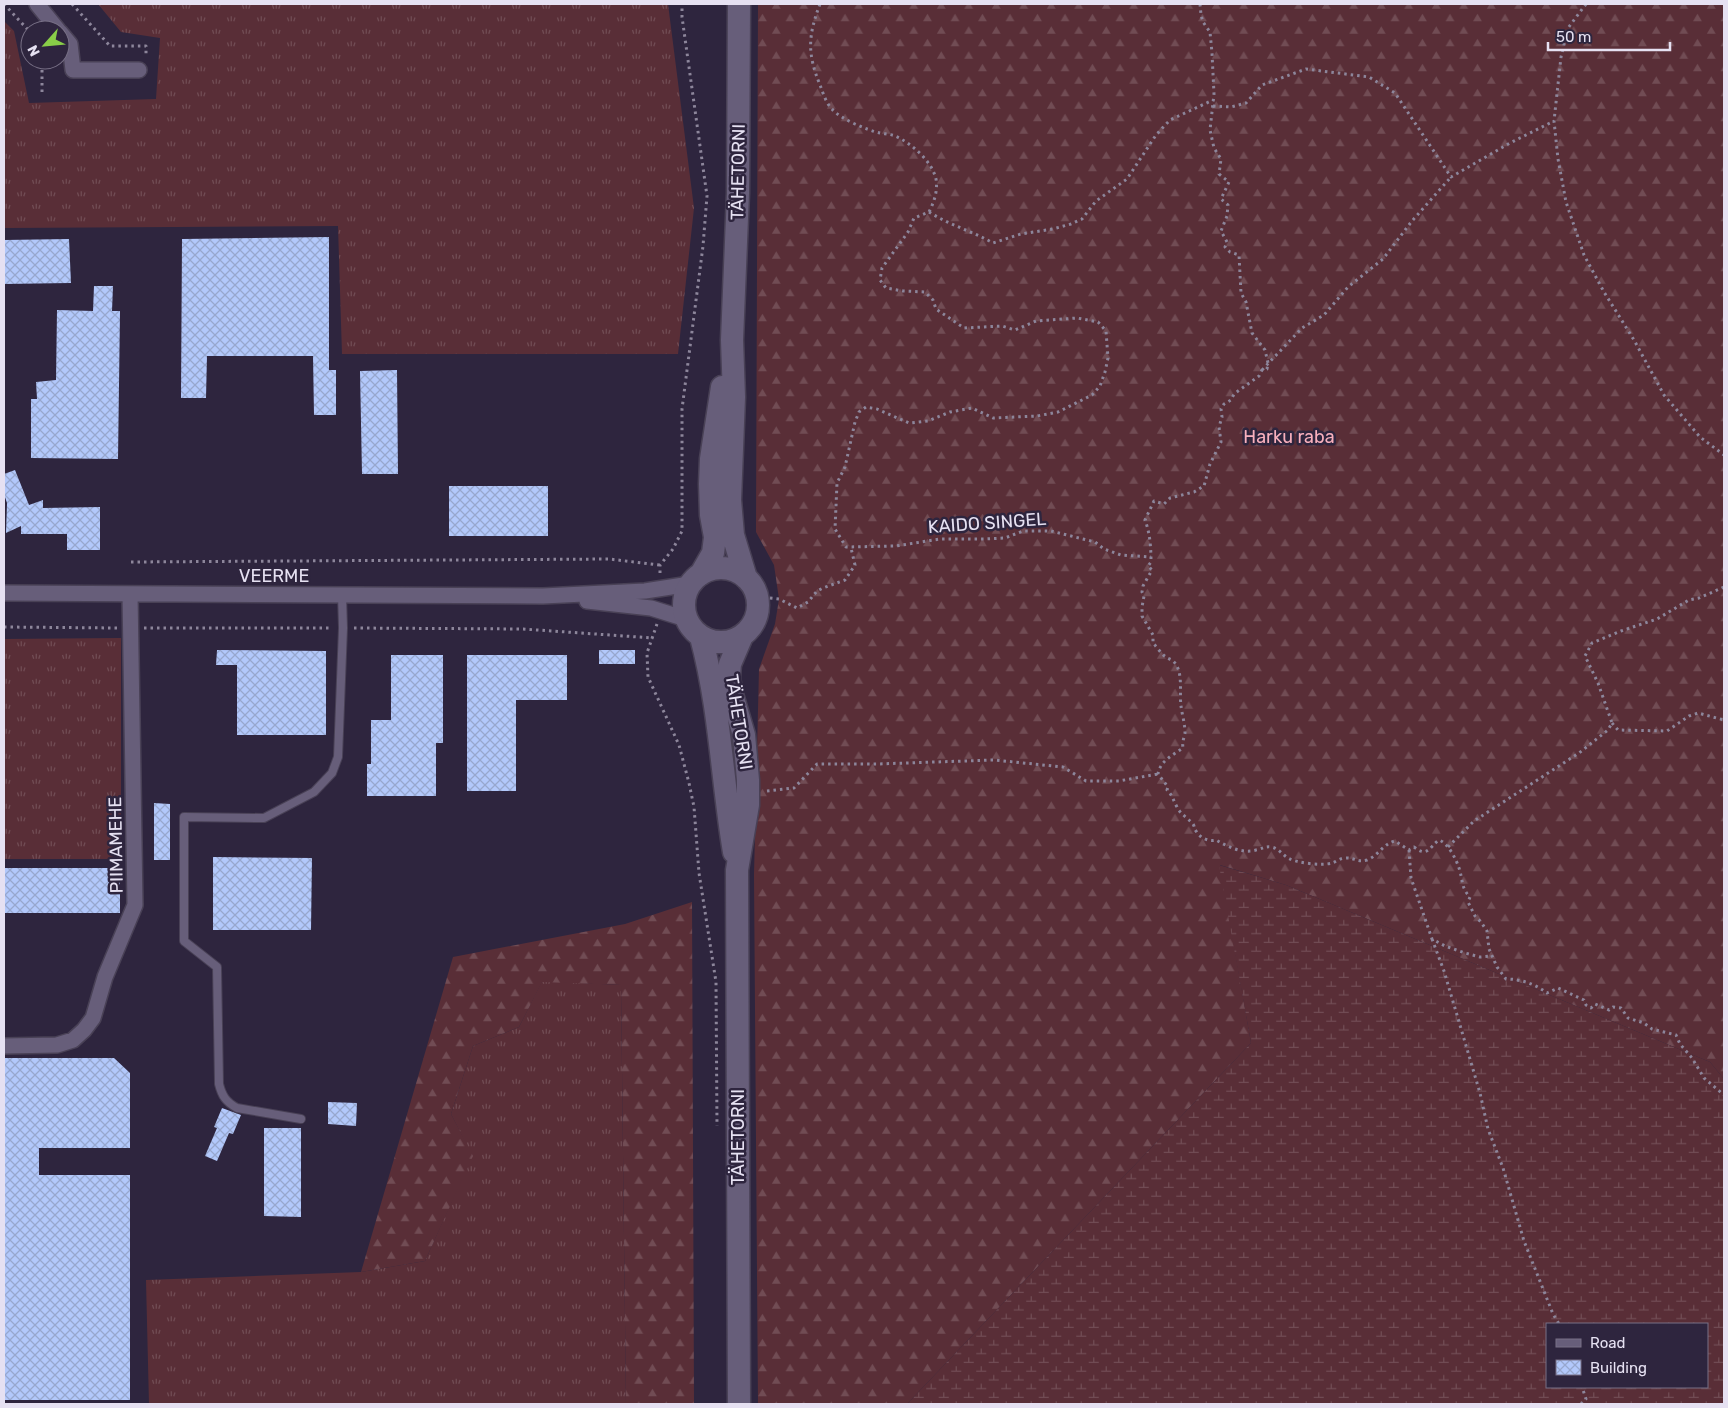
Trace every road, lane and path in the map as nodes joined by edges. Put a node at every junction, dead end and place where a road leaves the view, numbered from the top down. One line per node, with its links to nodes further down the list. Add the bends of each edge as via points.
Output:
1 (4, 4): 9 (path)
2 (37, 4): 8 (street)
3 (72, 4): 11 (path, via 110,46 146,46)
4 (739, 4): 19 (street, TÄHETORNI, via 738,194)
5 (820, 4): 18 (path, via 810,36 811,58 824,95 832,110 854,124 893,135 908,143 928,163 936,179 936,197)
6 (1200, 4): 14 (path, via 1203,22 1210,32)
7 (1586, 4): 16 (path, via 1568,28 1560,57)
8 (50, 20)
9 (20, 21)
10 (70, 44): 11 (street, via 73,70)
11 (142, 67)
12 (42, 70): 13 (path)
13 (42, 92)
14 (1213, 99): 15 (path); 18 (path, via 1170,120 1126,179 1096,201 1082,219 1070,224 993,243)
15 (1213, 107): 17 (path, via 1246,103 1262,85 1306,69 1369,77 1395,93); 20 (path, via 1210,130 1221,160 1219,174 1229,182 1222,199 1228,205 1221,231 1227,242 1225,247 1239,255 1241,293 1252,333 1265,350)
16 (1554, 121): 17 (path); 21 (path, via 1566,202 1584,254 1664,396 1700,437)
17 (1451, 177): 20 (path, via 1383,259 1348,288 1324,315 1302,328)
18 (929, 212): 22 (path, via 914,218 882,268 880,280 886,288 925,292 936,308 964,328 1002,326 1015,330 1036,321 1077,318 1098,322 1106,331 1108,358 1105,372 1100,386 1092,395 1058,412 1037,416 994,418 972,408 910,423 877,408 866,407 859,412 855,422 845,467 837,483 835,529 846,548)
19 (732, 340): 26 (street, TÄHETORNI, via 734,388 730,500 733,535); 27 (street, TÄHETORNI, via 725,365 711,458 713,553)
20 (1268, 363): 23 (path, via 1259,376 1221,408 1221,442 1204,486 1170,498 1164,504 1154,501 1150,507 1145,520 1150,530)
21 (1724, 454)
22 (851, 548): 23 (path, KAIDO SINGEL, via 896,546 940,539 985,540 1005,538 1023,531 1051,531 1096,542 1121,555); 33 (path, via 855,565 845,580 823,588 797,608)
23 (1151, 557): 43 (path, via 1148,566 1152,570 1142,592 1142,616 1153,635 1153,642 1165,657 1173,661 1179,673 1185,733 1183,748 1166,759)
24 (131, 562): 25 (path, via 609,560)
25 (660, 565)
26 (746, 578): 27 (street, via 724,568 712,569); 38 (street, via 756,591 758,608 753,624)
27 (695, 579): 32 (street, VEERME, via 646,590); 34 (street, via 684,598)
28 (1724, 587): 42 (path, via 1689,600 1657,619 1592,643 1585,656)
29 (4, 593): 30 (street, VEERME)
30 (130, 594): 31 (street, VEERME); 36 (street, PIIMAMEHE)
31 (342, 595): 32 (street, VEERME); 37 (lane)
32 (543, 596): 34 (street, VEERME, via 650,608)
33 (770, 598)
34 (686, 619): 39 (street)
35 (4, 628): 36 (path)
36 (131, 628): 37 (path); 50 (street, PIIMAMEHE, via 135,905 105,977 93,1018 84,1030 73,1040 58,1045)
37 (343, 628): 40 (path, via 523,629); 52 (lane, via 338,757 332,773 314,792 264,818 184,817 184,941 217,968 219,1084 222,1095 237,1108)
38 (742, 636): 39 (street, via 722,643); 47 (street, TÄHETORNI, via 728,677 744,735 748,780 748,805)
39 (701, 637): 47 (street, TÄHETORNI, via 716,709 726,807)
40 (652, 638)
41 (1724, 720): 42 (path, via 1698,713 1667,731 1618,730)
42 (1612, 723): 45 (path, via 1579,753 1474,821)
43 (1158, 774): 44 (path, via 1119,781 1086,781 1063,768 994,760 817,764 794,788); 46 (path, via 1197,834 1228,847 1256,851 1273,847 1288,859 1322,864 1348,857 1357,862 1367,860 1395,841)
44 (765, 791)
45 (1448, 847): 46 (path, via 1439,840 1429,850); 49 (path, via 1459,868 1462,887 1470,897 1468,902 1486,931)
46 (1409, 850): 48 (path, via 1411,878)
47 (737, 870): 55 (street, TÄHETORNI)
48 (1432, 939): 49 (path, via 1472,955); 53 (path, via 1524,1241)
49 (1492, 956): 51 (path, via 1506,978 1533,984 1547,992 1558,988 1584,1000 1591,1008 1596,1004 1609,1010 1620,1008 1628,1018 1676,1036 1704,1078)
50 (4, 1046)
51 (1724, 1094)
52 (302, 1119)
53 (1558, 1323)
54 (1582, 1388): 56 (path, via 1586,1399)
55 (739, 1404)
56 (1580, 1404)

